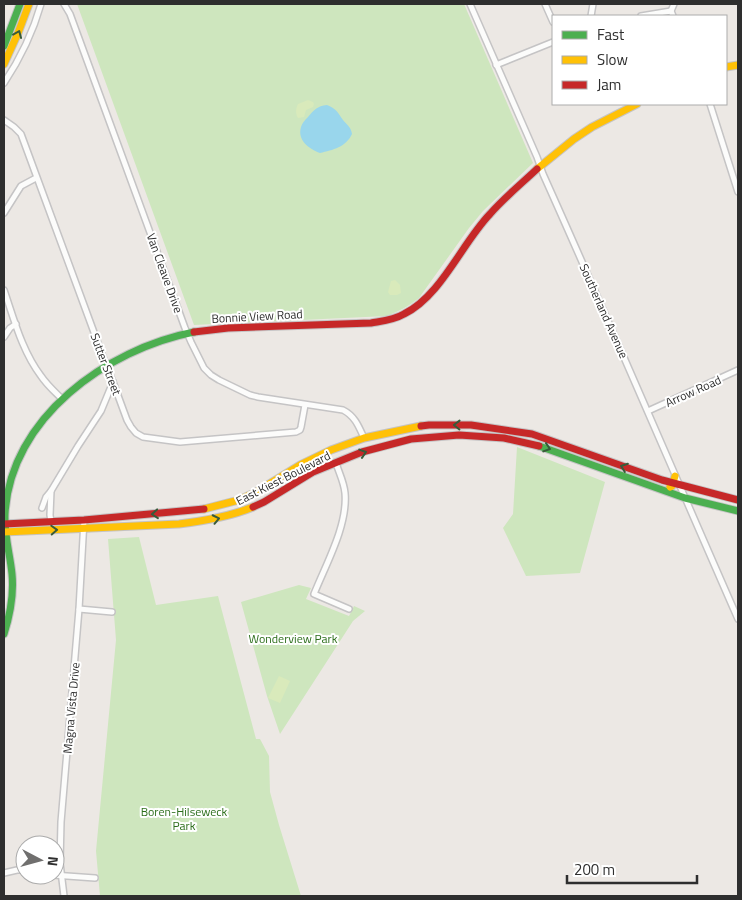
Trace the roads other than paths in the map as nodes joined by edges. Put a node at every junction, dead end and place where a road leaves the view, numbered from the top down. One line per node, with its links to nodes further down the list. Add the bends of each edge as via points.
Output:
1 (20, 4): 12 (main road)
2 (30, 4): 13 (main road, one-way to 2)
3 (41, 4): 15 (street, via 22,53)
4 (64, 4): 25 (street, Van Cleave Drive)
5 (470, 4): 14 (street, Southerland Avenue)
6 (545, 4): 10 (street)
7 (674, 4): 8 (street)
8 (672, 14): 9 (street)
9 (656, 15)
10 (552, 20)
11 (552, 42): 14 (street)
12 (4, 46)
13 (4, 64)
14 (496, 66): 19 (street, Southerland Avenue)
15 (4, 83)
16 (635, 105): 19 (main road, Bonnie View Road, via 592,127)
17 (710, 105): 21 (street)
18 (4, 120): 20 (street, Sutter Street, via 21,134)
19 (540, 166): 25 (main road, Bonnie View Road, via 489,214 431,294 397,318 371,323); 32 (street, Southerland Avenue)
20 (36, 178): 22 (street, via 21,186); 27 (street, Sutter Street)
21 (738, 192)
22 (4, 213)
23 (4, 290): 24 (street)
24 (16, 324): 26 (street); 30 (street, via 34,366)
25 (187, 333): 27 (main road, Bonnie View Road, via 138,349); 31 (street, Van Cleave Drive, via 204,368 219,380 250,395)
26 (4, 337)
27 (106, 365): 29 (street, Sutter Street); 30 (main road, Bonnie View Road)
28 (738, 370): 32 (street, Arrow Road)
29 (113, 382): 31 (street, Sutter Street, via 127,420 136,433 172,442 298,431); 39 (street, via 101,411)
30 (62, 399): 47 (main road, Bonnie View Road, via 33,434 16,464 6,502)
31 (305, 405): 34 (street, Van Cleave Drive, via 343,410 357,423)
32 (648, 411): 37 (street, Southerland Avenue)
33 (506, 429): 34 (main road, East Kiest Boulevard, one-way to 34, via 429,425); 35 (main road); 37 (main road, East Kiest Boulevard, one-way to 33)
34 (364, 438): 45 (main road, East Kiest Boulevard, one-way to 45, via 300,465 239,500 205,509)
35 (504, 438): 36 (main road, East Kiest Boulevard, one-way to 35, via 362,452 411,439 459,435); 38 (main road, East Kiest Boulevard, one-way to 38, via 550,449)
36 (336, 463): 48 (main road, East Kiest Boulevard, one-way to 36, via 181,524 228,516 264,502 313,472); 50 (street, via 345,493 343,522 314,594)
37 (676, 481): 38 (main road, via 669,488); 40 (main road, East Kiest Boulevard); 42 (street, Southerland Avenue)
38 (641, 482): 42 (main road, East Kiest Boulevard)
39 (51, 491): 43 (street); 46 (street)
40 (726, 498): 41 (main road, East Kiest Boulevard); 42 (main road, via 718,500 701,495)
41 (738, 500)
42 (689, 501): 44 (main road, East Kiest Boulevard); 53 (street, Southerland Avenue)
43 (42, 508)
44 (738, 511)
45 (84, 520): 46 (main road, East Kiest Boulevard); 48 (street, Magna Vista Drive)
46 (51, 522): 47 (main road, East Kiest Boulevard)
47 (4, 528): 48 (main road, East Kiest Boulevard, one-way to 48); 51 (main road, Bonnie View Road, via 12,576 12,596)
48 (84, 528): 49 (street, Magna Vista Drive)
49 (79, 609): 52 (street); 55 (street, Magna Vista Drive)
50 (349, 609)
51 (7, 611): 54 (main road, Bonnie View Road)
52 (112, 612)
53 (738, 619)
54 (4, 634)
55 (61, 835)
56 (65, 876): 57 (street)
57 (95, 878)

